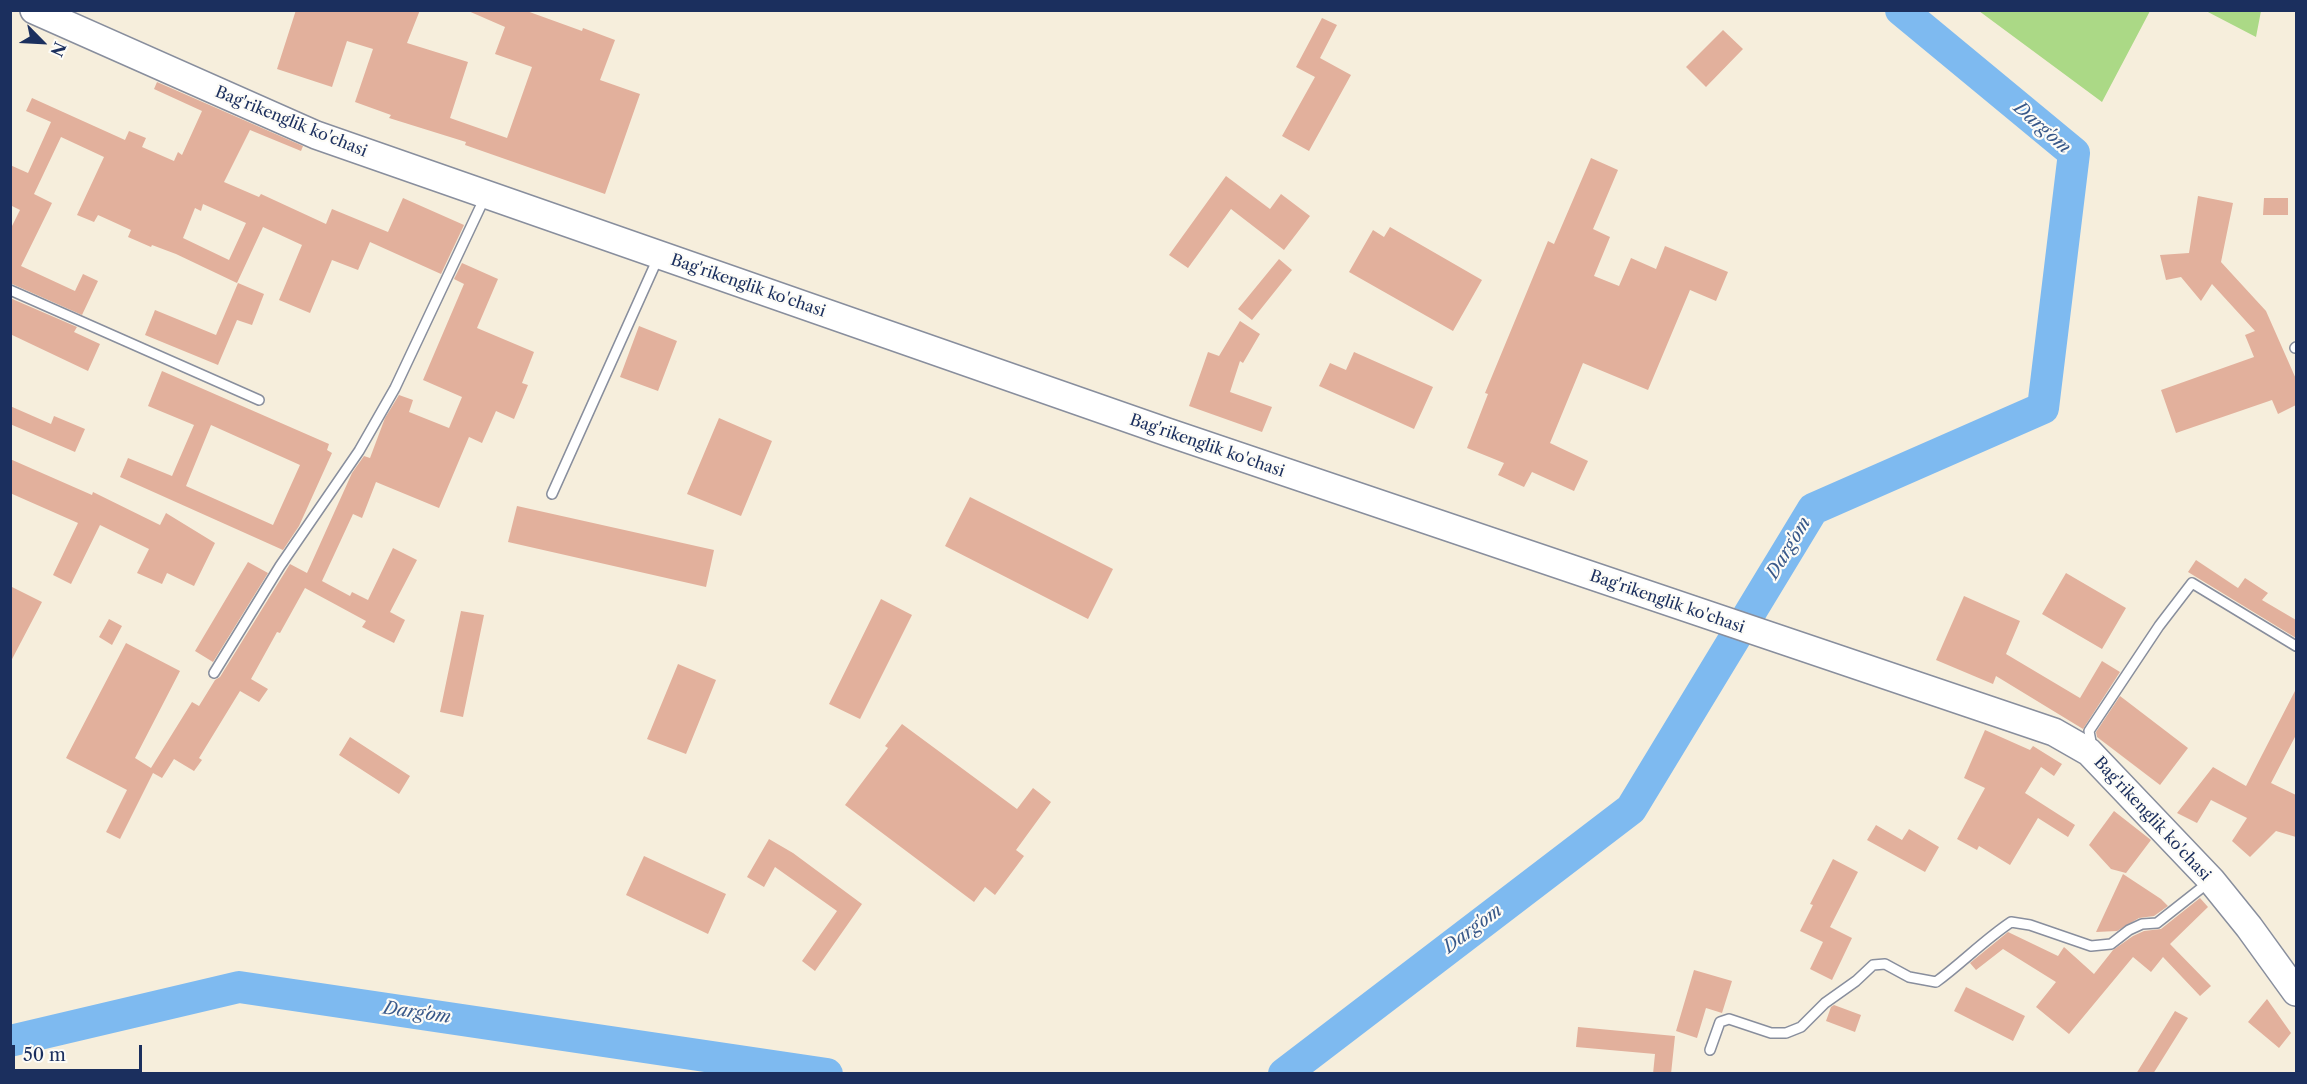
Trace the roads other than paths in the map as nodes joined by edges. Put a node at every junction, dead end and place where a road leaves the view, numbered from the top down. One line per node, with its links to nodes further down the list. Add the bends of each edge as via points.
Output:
1 (34, 10): 2 (main road, Bag'rikenglik ko'chasi, via 316,135)
2 (486, 195): 3 (main road, Bag'rikenglik ko'chasi); 8 (lane, via 395,388)
3 (659, 255): 6 (lane); 9 (main road, Bag'rikenglik ko'chasi, via 2046,730)
4 (10, 290): 5 (lane)
5 (259, 400)
6 (552, 494)
7 (2296, 646): 9 (lane, via 2192,583 2089,731)
8 (214, 673)
9 (2089, 752): 10 (main road, Bag'rikenglik ko'chasi)
10 (2211, 880): 11 (main road, Bag'rikenglik ko'chasi); 12 (lane, via 2157,923 2142,924 2111,944 2091,946 2012,922 1936,981 1909,977 1885,964 1873,965 1801,1027 1771,1033 1729,1018 1720,1022)
11 (2296, 992)
12 (1710, 1050)

